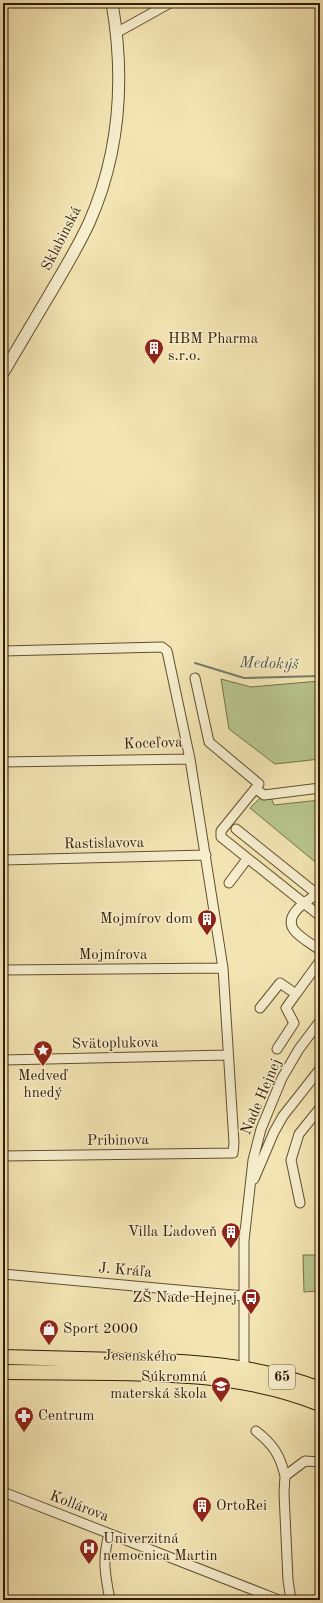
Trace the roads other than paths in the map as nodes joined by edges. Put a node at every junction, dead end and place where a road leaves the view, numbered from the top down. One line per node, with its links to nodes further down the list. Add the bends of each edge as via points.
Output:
1 (112, 3): 3 (street, Sklabinská)
2 (170, 3): 3 (street)
3 (116, 33): 4 (street, Sklabinská, via 118,108 107,173 89,223 74,254)
4 (3, 373)
5 (3, 651): 7 (street, Koceľova, via 162,647 167,651)
6 (195, 678): 9 (street, via 209,742)
7 (190, 758): 8 (street, Koceľova); 12 (street)
8 (3, 762)
9 (258, 786): 10 (street, via 264,795); 13 (street, via 221,831 221,837)
10 (320, 788)
11 (236, 829): 16 (street)
12 (206, 855): 14 (street, Rastislavova); 21 (street)
13 (247, 859): 15 (street); 17 (street)
14 (3, 860)
15 (229, 883)
16 (319, 894): 17 (street)
17 (304, 902): 18 (street); 19 (street, via 292,916 292,925 295,931)
18 (320, 916)
19 (320, 950)
20 (320, 961): 23 (street)
21 (223, 968): 22 (street, Mojmírova); 27 (street)
22 (3, 970)
23 (296, 994): 24 (street, via 280,983); 26 (street, via 286,1008 294,1023)
24 (260, 1008)
25 (320, 1022): 32 (street, Nade Hejnej, via 299,1049 277,1089 257,1143)
26 (277, 1049)
27 (228, 1055): 28 (street, Svätoplukova); 31 (street, Pribinova, via 233,1153)
28 (3, 1060)
29 (320, 1069): 32 (street, Nade Hejnej, via 283,1116)
30 (320, 1108): 33 (street, via 299,1134 291,1160)
31 (3, 1156)
32 (250, 1190): 35 (street, Nade Hejnej, via 244,1241)
33 (300, 1203)
34 (3, 1274): 35 (street, J. Kráľa)
35 (244, 1296): 37 (street, Nade Hejnej)
36 (3, 1357): 37 (main road, Jesenského / 65, via 190,1362)
37 (244, 1368): 39 (main road); 40 (main road); 41 (main road, Jesenského / 65, via 288,1378)
38 (3, 1372): 39 (main road, Jesenského / 65, via 170,1375)
39 (229, 1380): 40 (main road, Jesenského / 65)
40 (251, 1384): 42 (main road, Jesenského / 65)
41 (320, 1389)
42 (320, 1404)
43 (256, 1431): 45 (street, via 269,1441 280,1459)
44 (320, 1462): 45 (street, via 305,1461)
45 (285, 1476): 50 (street, via 288,1580)
46 (6, 1494): 47 (street, Kollárova)
47 (109, 1534): 48 (street, via 104,1569); 49 (street, Kollárova)
48 (110, 1600)
49 (279, 1600)
50 (291, 1600)

